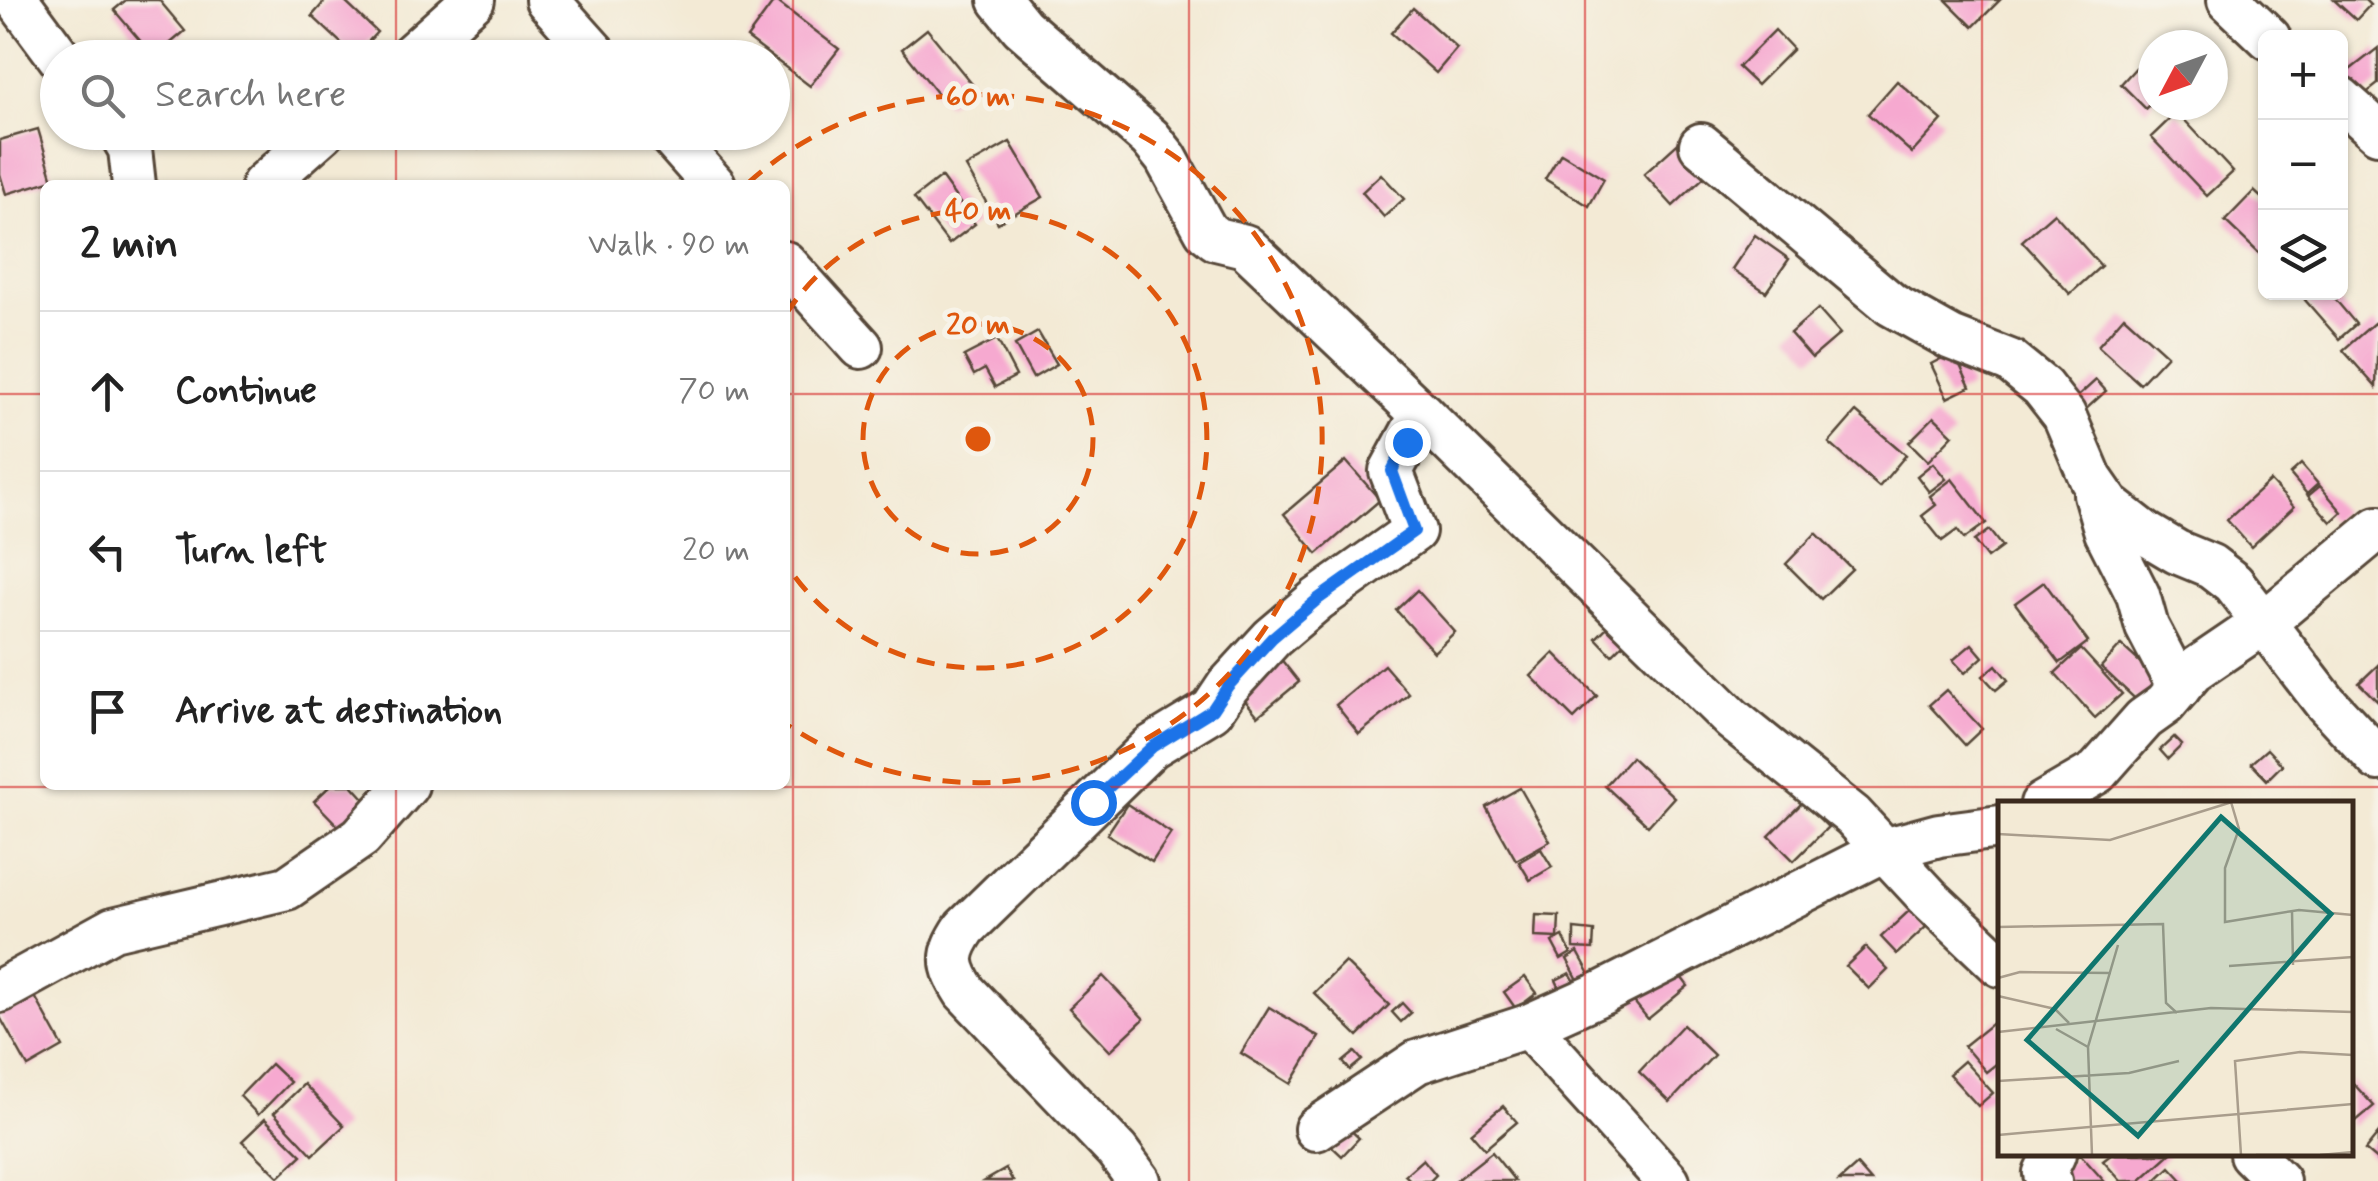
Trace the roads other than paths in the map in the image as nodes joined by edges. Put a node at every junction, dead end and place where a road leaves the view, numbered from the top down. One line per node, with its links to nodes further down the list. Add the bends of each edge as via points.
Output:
1 (17, 0): 7 (street)
2 (473, 0): 8 (street)
3 (547, 0): 9 (street)
4 (1000, 0): 21 (street, via 1150,138 1206,231 1245,246)
5 (2229, 0): 6 (street)
6 (2261, 30)
7 (47, 40)
8 (428, 40)
9 (583, 40)
10 (2348, 105): 11 (street)
11 (2378, 132)
12 (1701, 145): 22 (street, via 1892,305 2010,361 2042,386 2078,441)
13 (130, 150): 16 (street)
14 (303, 150): 17 (street)
15 (683, 150): 18 (street)
16 (133, 180)
17 (270, 180)
18 (710, 180)
19 (790, 269): 20 (street)
20 (861, 347)
21 (1422, 414): 31 (street, via 1732,719); 38 (street, via 1392,471 1414,531 1272,638 1212,710 1152,747 953,947 952,970 965,992)
22 (2091, 480): 24 (street, via 2109,505 2145,533 2233,583); 25 (street, via 2106,532)
23 (2378, 528): 24 (street)
24 (2265, 622): 25 (street); 26 (street)
25 (2178, 688): 27 (street, via 2144,719)
26 (2378, 759)
27 (2102, 788): 29 (street)
28 (403, 790): 33 (street, via 362,838 286,888 113,929)
29 (2053, 801)
30 (1998, 827): 31 (street)
31 (1884, 850): 32 (street); 34 (street)
32 (1998, 963)
33 (0, 991)
34 (1528, 1026): 35 (street, via 1418,1062); 39 (street)
35 (1316, 1130)
36 (2053, 1156): 40 (street, via 2045,1174)
37 (2253, 1156): 41 (street)
38 (1140, 1181)
39 (1668, 1181)
40 (2050, 1181)
41 (2278, 1181)

